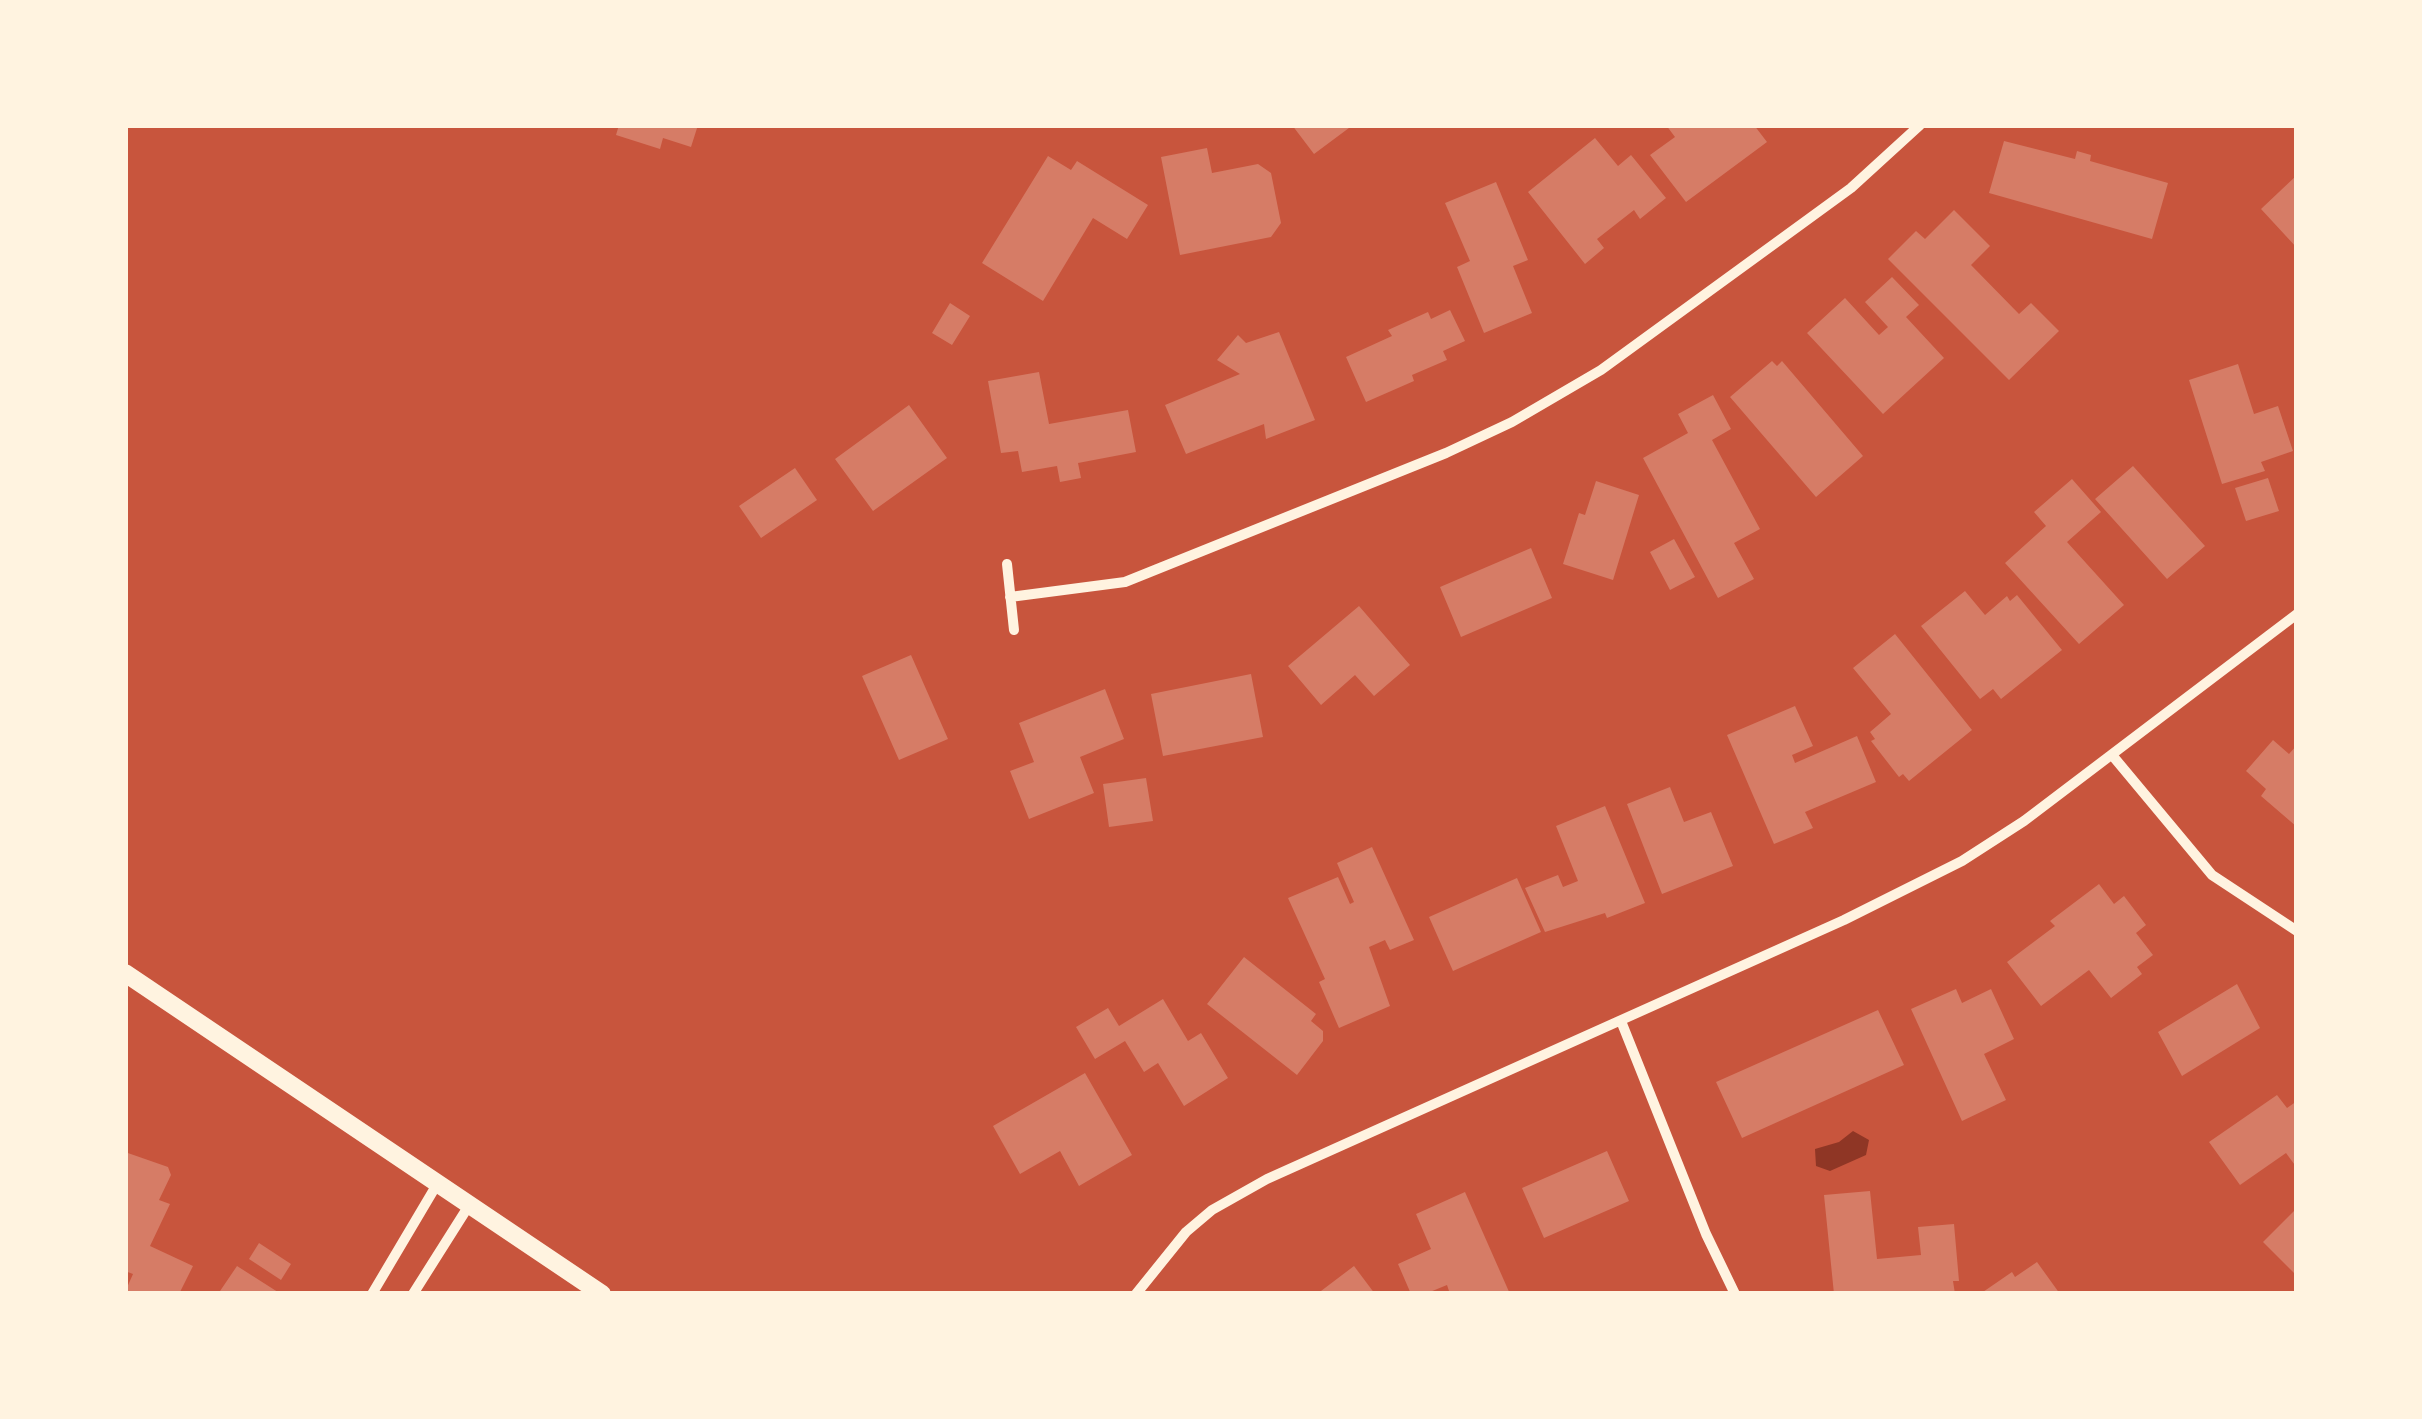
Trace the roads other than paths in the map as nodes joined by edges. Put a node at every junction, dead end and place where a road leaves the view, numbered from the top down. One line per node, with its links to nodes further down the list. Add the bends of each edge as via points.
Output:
1 (1920, 125): 3 (street, via 1803,223 1601,370 1512,422 1125,582)
2 (1007, 564): 3 (street)
3 (1010, 597): 5 (street)
4 (2297, 614): 6 (street)
5 (1014, 630)
6 (2112, 755): 7 (street, via 2212,875); 9 (street, via 1962,861)
7 (2297, 931)
8 (125, 972): 10 (street)
9 (1621, 1020): 15 (street, via 1236,1195 1186,1232); 16 (street)
10 (436, 1186): 11 (street); 12 (street)
11 (468, 1207): 13 (street); 14 (street)
12 (372, 1294)
13 (413, 1294)
14 (602, 1294)
15 (1136, 1294)
16 (1735, 1294)

